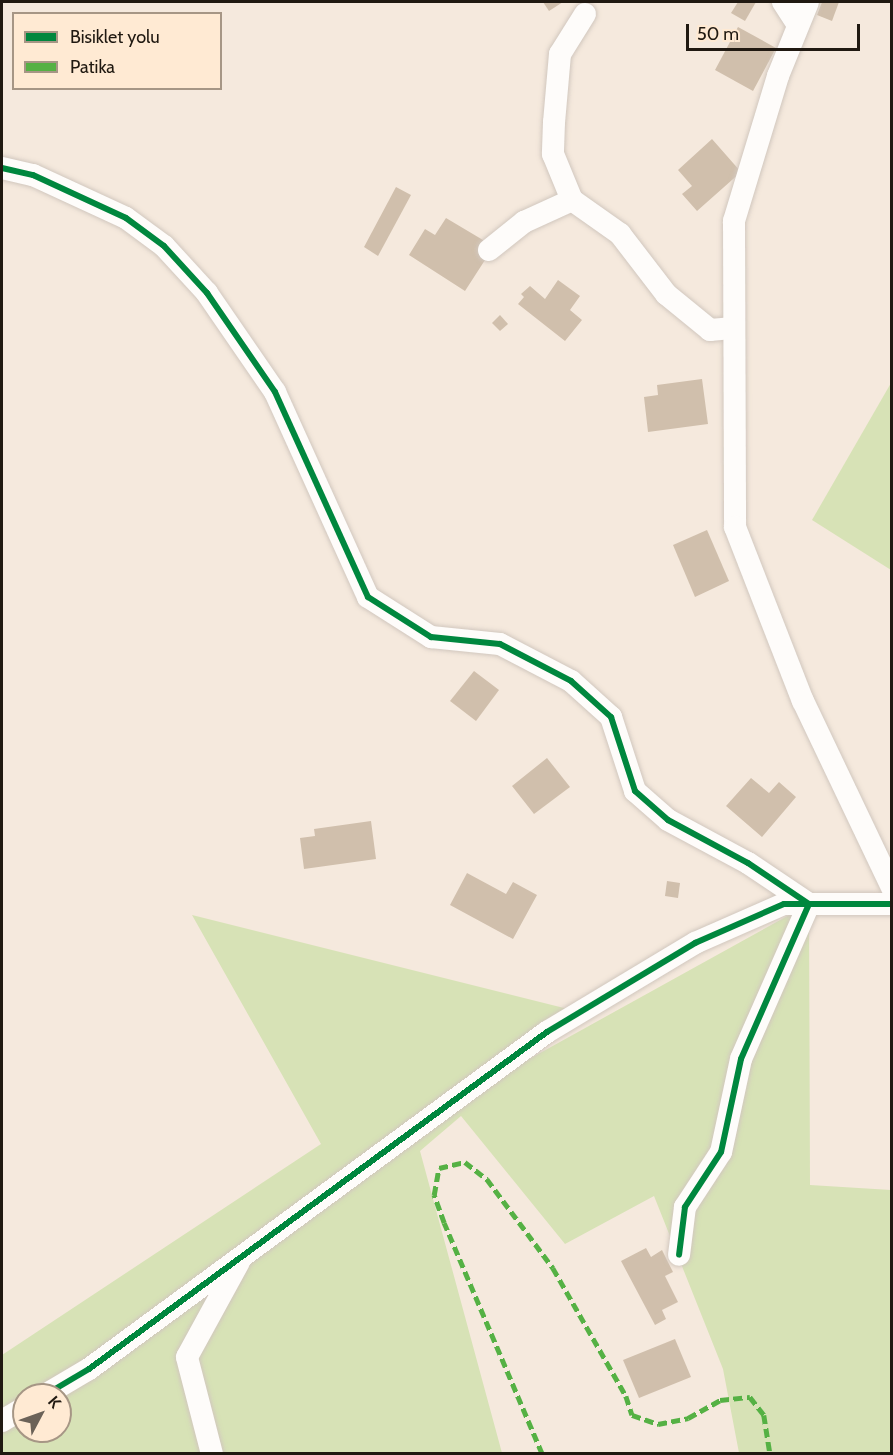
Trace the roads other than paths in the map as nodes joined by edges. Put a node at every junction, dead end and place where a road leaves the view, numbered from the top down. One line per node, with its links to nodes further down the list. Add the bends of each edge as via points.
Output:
1 (783, 2): 4 (street)
2 (808, 2): 4 (street)
3 (585, 14): 6 (street, via 560,54 554,122 553,154)
4 (798, 25): 8 (street, via 778,76 734,221)
5 (2, 168): 10 (street, via 43,179 126,218 164,246 207,293 275,392 368,597 431,638 500,644 570,681 611,717 635,791 668,820 748,863)
6 (572, 200): 7 (street, via 524,222); 8 (street, via 620,234 666,294 710,330)
7 (489, 250)
8 (734, 328): 9 (street, via 735,527 803,701)
9 (891, 888)
10 (809, 904): 11 (street); 12 (street, via 741,1059 722,1152 685,1207); 13 (street, via 784,904 695,943 547,1032)
11 (891, 904)
12 (679, 1255)
13 (241, 1258): 14 (street); 15 (street, via 187,1357)
14 (65, 1383)
15 (212, 1454)

